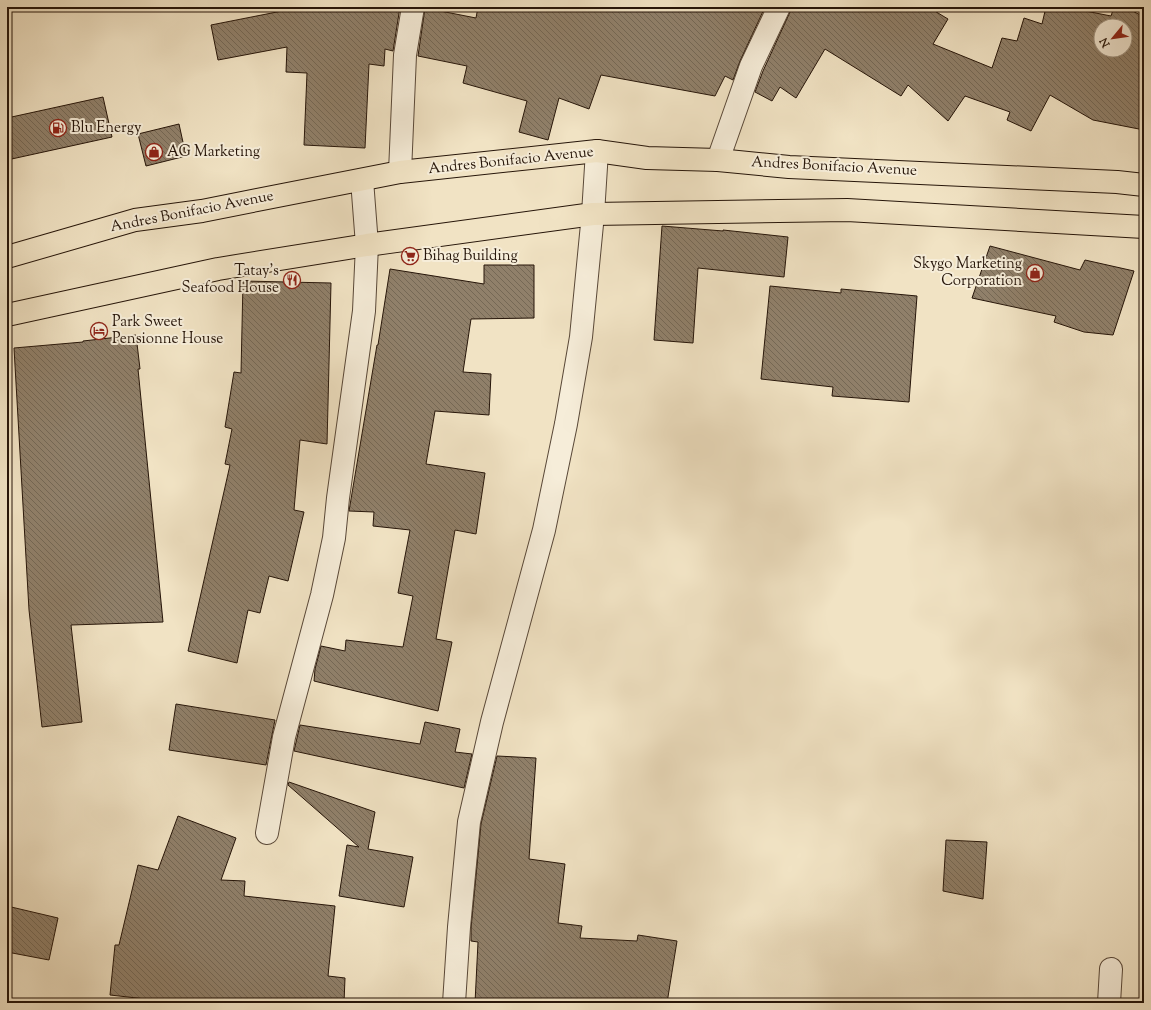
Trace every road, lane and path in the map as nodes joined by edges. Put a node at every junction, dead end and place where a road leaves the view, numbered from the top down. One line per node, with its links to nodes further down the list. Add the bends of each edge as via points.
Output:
1 (413, 7): 5 (street, via 405,55)
2 (779, 7): 4 (street, via 751,66)
3 (597, 152): 4 (highway, Andres Bonifacio Avenue, via 647,158); 5 (highway, Andres Bonifacio Avenue); 8 (street)
4 (718, 160): 7 (highway, Andres Bonifacio Avenue, via 789,167)
5 (400, 172): 6 (highway, Andres Bonifacio Avenue)
6 (362, 180): 10 (street); 11 (highway, Andres Bonifacio Avenue, via 202,211 136,220)
7 (1144, 185)
8 (593, 214): 9 (highway, via 847,210); 10 (highway); 15 (street, via 581,337 566,424 544,530 492,722 470,822)
9 (1144, 227)
10 (367, 245): 12 (highway, via 218,269); 13 (street, via 364,310 334,538 322,595 284,737)
11 (7, 257)
12 (7, 315)
13 (267, 833)
14 (1111, 969): 16 (street)
15 (454, 1003)
16 (1109, 1003)

